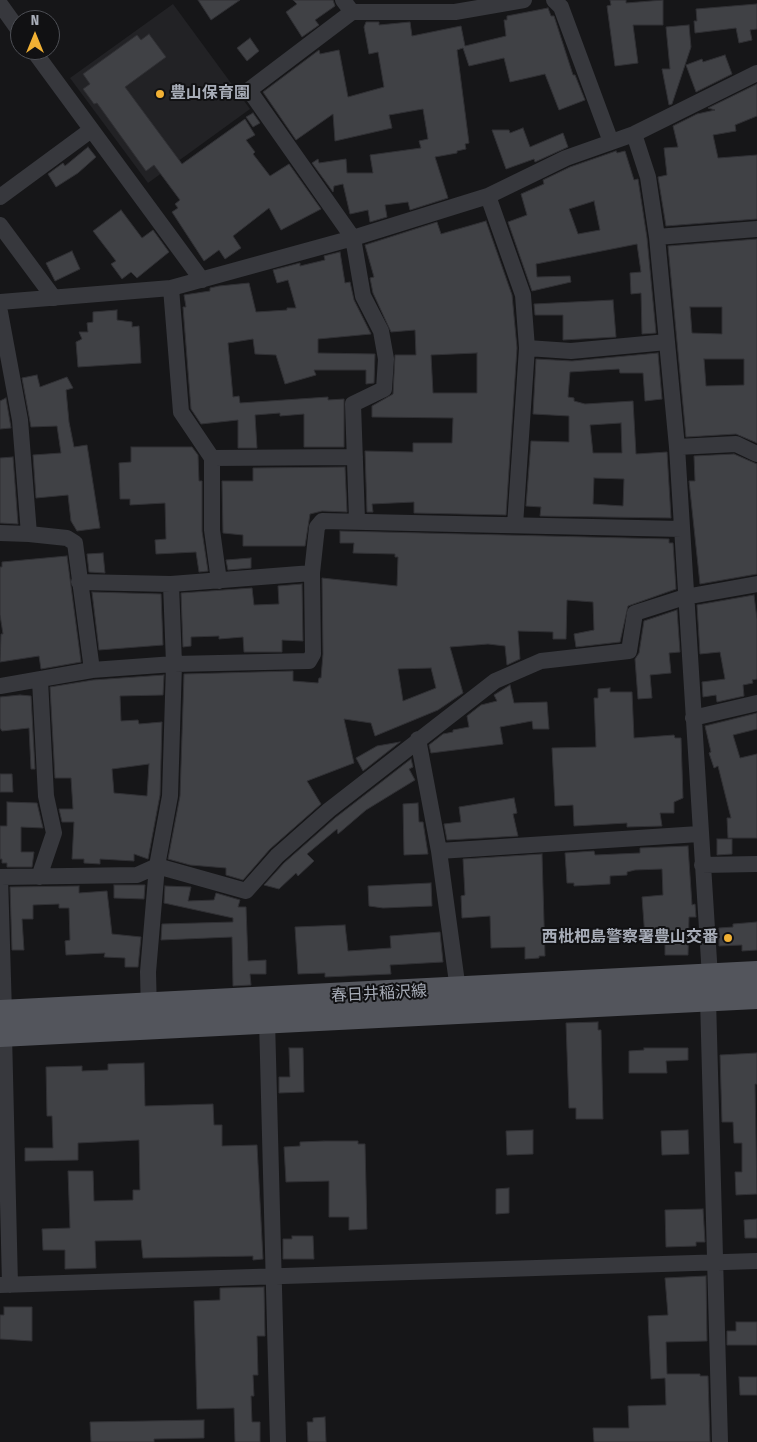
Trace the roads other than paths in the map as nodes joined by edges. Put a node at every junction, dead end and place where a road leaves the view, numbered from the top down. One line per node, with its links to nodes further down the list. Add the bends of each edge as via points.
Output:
1 (524, 0): 4 (street, via 455,12)
2 (554, 0): 10 (street, via 561,7)
3 (0, 4): 5 (street)
4 (347, 6): 16 (street, via 249,90)
5 (10, 18)
6 (40, 60): 8 (street)
7 (757, 74): 9 (street)
8 (91, 130): 12 (street); 17 (street)
9 (634, 134): 10 (street); 15 (street, via 648,177)
10 (611, 142): 11 (street, via 566,158)
11 (488, 196): 16 (street); 23 (street, via 523,295)
12 (0, 197)
13 (0, 225): 19 (street)
14 (757, 229): 15 (street)
15 (657, 237): 22 (street)
16 (352, 238): 17 (street); 26 (street, via 363,296 381,331 386,360 384,389 352,404)
17 (202, 280): 18 (street)
18 (171, 288): 19 (street); 27 (street, via 181,412)
19 (54, 298): 20 (street)
20 (0, 302)
21 (0, 312): 32 (street, via 18,401)
22 (667, 342): 23 (street, via 571,351); 24 (street)
23 (527, 348): 29 (street)
24 (677, 447): 25 (street, via 736,444); 30 (street)
25 (757, 454)
26 (355, 457): 27 (street); 28 (street)
27 (212, 458): 34 (street, via 212,530)
28 (357, 520): 29 (street); 33 (street, via 322,521 317,527)
29 (515, 525): 30 (street)
30 (682, 529): 38 (street)
31 (0, 533): 32 (street)
32 (29, 534): 35 (street, via 72,540)
33 (312, 573): 34 (street); 39 (street, via 313,654 309,661)
34 (219, 581): 36 (street)
35 (79, 582): 36 (street); 40 (street)
36 (171, 584): 39 (street)
37 (757, 584): 38 (street)
38 (685, 597): 44 (street); 45 (street, via 636,613 629,650 541,661 495,681)
39 (174, 664): 40 (street); 50 (street, via 170,796)
40 (92, 670): 41 (street)
41 (40, 680): 42 (street); 52 (street, via 46,796 54,833)
42 (0, 686)
43 (757, 703): 44 (street)
44 (693, 718): 46 (street)
45 (418, 739): 47 (street); 50 (street, via 276,856 246,892)
46 (699, 834): 47 (street); 49 (street)
47 (439, 850): 55 (street)
48 (757, 864): 49 (street)
49 (702, 865): 54 (street)
50 (157, 866): 52 (street, via 137,875); 57 (street, via 148,972)
51 (0, 877): 52 (street); 59 (street)
52 (39, 877)
53 (757, 974): 54 (main road, 春日井稲沢線)
54 (709, 988): 55 (main road, 春日井稲沢線); 56 (main road, 春日井稲沢線); 58 (main road, 春日井稲沢線); 61 (street)
55 (458, 990): 57 (main road, 春日井稲沢線)
56 (757, 996)
57 (148, 1016): 58 (main road, 春日井稲沢線); 59 (main road, 春日井稲沢線)
58 (267, 1020): 62 (street)
59 (2, 1024): 63 (street)
60 (757, 1261): 61 (street)
61 (714, 1262): 62 (street); 65 (street)
62 (272, 1276): 63 (street); 64 (street)
63 (5, 1285)
64 (278, 1442)
65 (720, 1442)

